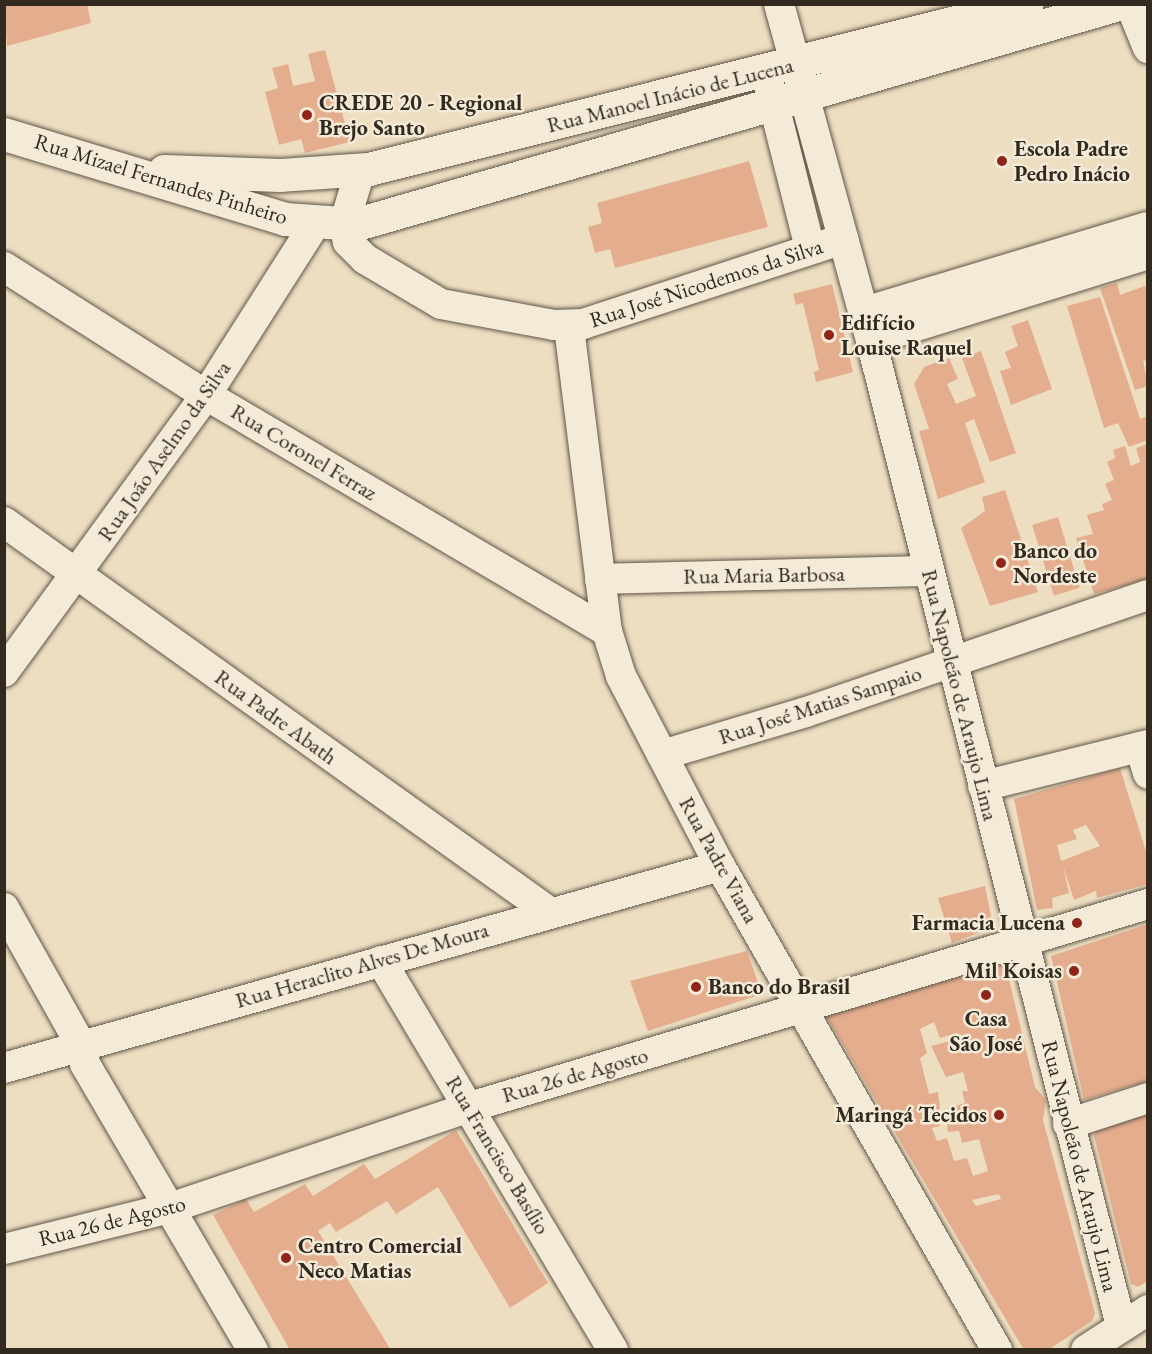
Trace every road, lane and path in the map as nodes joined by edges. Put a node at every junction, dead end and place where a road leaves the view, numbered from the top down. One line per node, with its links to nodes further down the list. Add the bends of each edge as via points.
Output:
1 (779, 4): 6 (street)
2 (1027, 4): 6 (street, Rua Manoel Inácio de Lucena)
3 (1118, 4): 6 (street, Rua Manoel Inácio de Lucena)
4 (1130, 4): 5 (street)
5 (1148, 48)
6 (785, 83): 7 (street, Rua Manoel Inácio de Lucena); 10 (street, Rua Manoel Inácio de Lucena); 16 (street, Rua Napoleão de Araujo Lima); 18 (street)
7 (592, 114): 9 (street, Rua Manoel Inácio de Lucena); 10 (street)
8 (4, 134): 11 (street, Rua Mizael Fernandes Pinheiro)
9 (484, 140): 12 (street, Rua Manoel Inácio de Lucena); 13 (street)
10 (606, 152): 13 (street, Rua Manoel Inácio de Lucena)
11 (132, 169): 12 (street, Rua Manoel Inácio de Lucena, via 236,175); 15 (street, Rua Mizael Fernandes Pinheiro, via 202,196)
12 (365, 170): 14 (street); 15 (street, Rua João Aselmo da Silva)
13 (498, 185): 14 (street, Rua Manoel Inácio de Lucena)
14 (385, 218): 15 (street, Rua Manoel Inácio de Lucena)
15 (329, 224): 21 (street, via 365,259 441,304); 22 (street, Rua João Aselmo da Silva)
16 (843, 239): 18 (street, Rua José Nicodemos da Silva); 20 (street, Rua Napoleão de Araujo Lima)
17 (1146, 240): 20 (street)
18 (810, 248): 21 (street, Rua José Nicodemos da Silva)
19 (4, 267): 22 (street, Rua Coronel Ferraz)
20 (867, 326): 24 (street, Rua Napoleão de Araujo Lima)
21 (569, 327): 26 (street, Rua Padre Viana)
22 (206, 394): 25 (street, Rua João Aselmo da Silva); 28 (street, Rua Coronel Ferraz)
23 (4, 522): 25 (street, Rua Padre Abath)
24 (929, 571): 26 (street, Rua Maria Barbosa); 29 (street, Rua Napoleão de Araujo Lima)
25 (77, 575): 30 (street, Rua João Aselmo da Silva); 37 (street, Rua Padre Abath)
26 (600, 579): 28 (street, Rua Padre Viana)
27 (1148, 595): 29 (street, Rua José Matias Sampaio)
28 (607, 631): 31 (street, Rua Padre Viana, via 621,676)
29 (954, 662): 31 (street, Rua José Matias Sampaio); 33 (street, Rua Napoleão de Araujo Lima)
30 (4, 672)
31 (662, 755): 34 (street, Rua Padre Viana)
32 (1145, 755): 33 (street)
33 (983, 786): 38 (street, Rua Napoleão de Araujo Lima)
34 (720, 866): 37 (street, Rua Heraclito Alves De Moura); 41 (street, Rua Padre Viana)
35 (1148, 904): 38 (street, Rua 26 de Agosto)
36 (4, 908): 42 (street)
37 (548, 911): 40 (street, Rua Heraclito Alves De Moura)
38 (1022, 941): 41 (street, Rua 26 de Agosto); 46 (street, Rua Napoleão de Araujo Lima)
39 (4, 943): 42 (street)
40 (381, 961): 42 (street, Rua Heraclito Alves De Moura); 45 (street, Rua Francisco Basílio)
41 (804, 1008): 45 (street, Rua 26 de Agosto); 53 (street, Rua Padre Viana)
42 (78, 1053): 43 (street, Rua Heraclito Alves De Moura); 47 (street)
43 (4, 1068)
44 (1148, 1098): 46 (street)
45 (470, 1107): 47 (street, Rua 26 de Agosto); 52 (street, Rua Francisco Basílio)
46 (1068, 1124): 50 (street, Rua Napoleão de Araujo Lima)
47 (170, 1208): 48 (street, Rua 26 de Agosto); 51 (street)
48 (4, 1249)
49 (1148, 1310): 50 (street)
50 (1121, 1326): 54 (street)
51 (253, 1350)
52 (613, 1350)
53 (997, 1350)
54 (1086, 1350)

